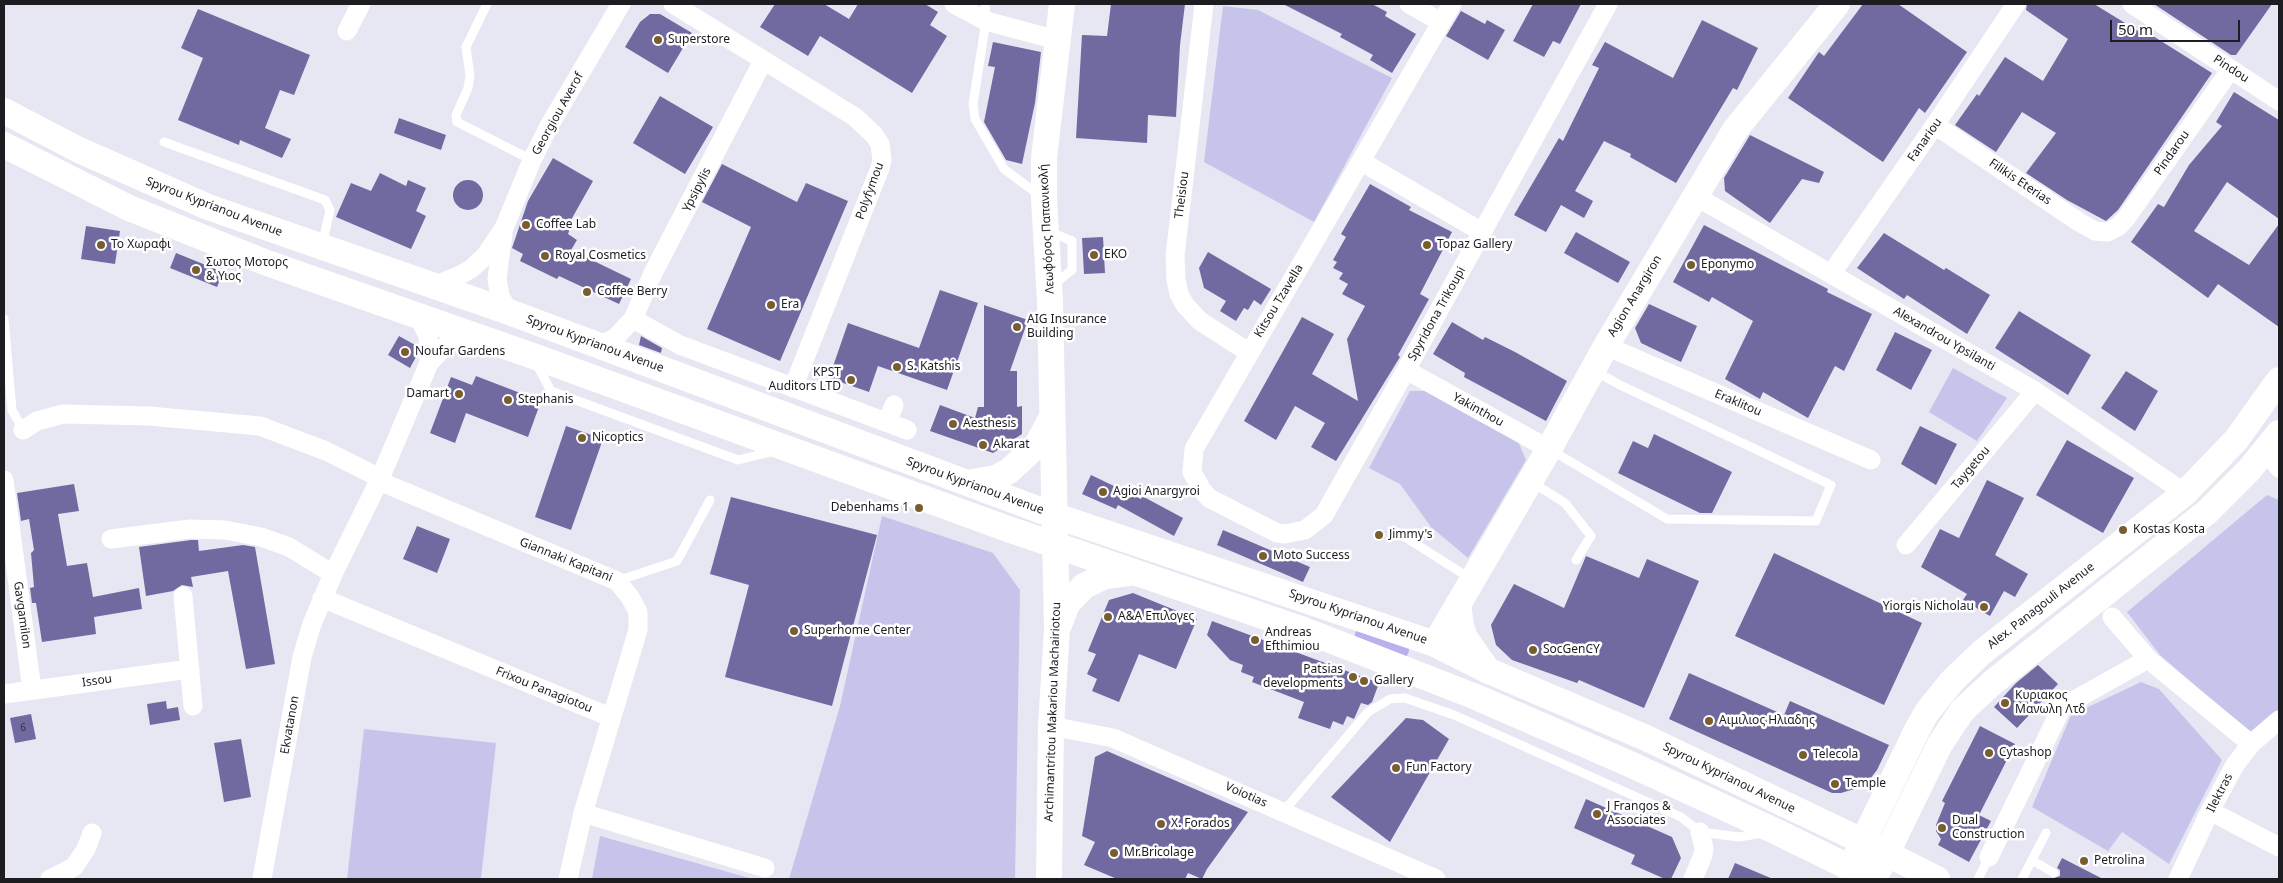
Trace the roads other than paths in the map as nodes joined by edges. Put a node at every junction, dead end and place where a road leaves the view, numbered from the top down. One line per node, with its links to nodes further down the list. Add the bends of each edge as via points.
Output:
1 (361, 4): 16 (street)
2 (487, 4): 25 (lane, via 466,46 470,76 456,115 458,122)
3 (621, 4): 25 (street, Georgiou Averof)
4 (673, 4): 18 (street, Polyfymou)
5 (954, 4): 14 (street, via 975,17)
6 (1062, 4): 17 (main road, Λεωφόρος Παπανικολή)
7 (1204, 4): 42 (street, Theisiou, via 1175,256 1176,280 1179,294 1200,321)
8 (1408, 4): 15 (street)
9 (1452, 4): 15 (street, Kitsou Tzavella)
10 (1608, 4): 30 (street, Spyridona Trikoupi)
11 (1837, 4): 27 (main road, Agion Anargiron, via 1736,130)
12 (2016, 4): 22 (street, Fanariou)
13 (2132, 4): 19 (street, Pindou)
14 (985, 12): 17 (street); 28 (lane, via 973,104 975,119 1004,169)
15 (1441, 22): 26 (street, Kitsou Tzavella)
16 (347, 31)
17 (1057, 40): 28 (main road, Λεωφόρος Παπανικολή, via 1044,158)
18 (763, 61): 38 (street, Ypsipylis, via 653,273); 47 (street, Polyfymou, via 855,117 874,134 882,152 880,168)
19 (2231, 69): 20 (street, Pindou); 31 (street, Pindarou, via 2127,217)
20 (2279, 101)
21 (4, 111): 32 (main road, Spyrou Kyprianou Avenue, via 159,187)
22 (1935, 125): 31 (street, Filikis Eterias, via 2079,222 2094,231); 33 (street, Fanariou)
23 (164, 142): 32 (lane, via 326,200 330,210)
24 (4, 146): 36 (main road, via 138,212 267,263)
25 (532, 160): 29 (street, Georgiou Averof)
26 (1362, 162): 30 (street); 42 (street, Kitsou Tzavella)
27 (1695, 196): 33 (street, Alexandrou Ypsilanti); 41 (main road, Agion Anargiron)
28 (1044, 198): 50 (main road, Λεωφόρος Παπανικολή)
29 (504, 228): 34 (street, Georgiou Averof, via 485,256 471,269); 35 (street, Georgiou Averof, via 497,279 500,296)
30 (1482, 232): 45 (street, Spyridona Trikoupi)
31 (2108, 232)
32 (322, 248): 34 (main road, Spyrou Kyprianou Avenue)
33 (1831, 274): 48 (street, Alexandrou Ypsilanti)
34 (433, 286): 35 (main road, Spyrou Kyprianou Avenue)
35 (509, 312): 40 (main road, Spyrou Kyprianou Avenue)
36 (418, 316): 39 (main road); 43 (street, Ekvatanon, via 428,336)
37 (4, 319): 52 (lane, via 12,410)
38 (633, 319): 40 (street, Ypsipylis, via 615,338); 47 (street, via 680,345)
39 (469, 334): 43 (street, Ekvatanon, via 449,342); 67 (main road)
40 (600, 346): 60 (main road, Spyrou Kyprianou Avenue)
41 (1606, 346): 44 (main road, Agion Anargiron); 56 (street, Eraklitou)
42 (1248, 352): 65 (street, Kitsou Tzavella, via 1197,441 1191,460 1192,472 1209,498 1268,530)
43 (429, 363): 57 (street, Ekvatanon)
44 (1593, 369): 54 (main road, Agion Anargiron); 54 (lane, via 1620,385 1831,485 1816,521 1667,519)
45 (1406, 370): 54 (street, Yakinthou); 65 (street, Spyridona Trikoupi, via 1324,514)
46 (2279, 380): 61 (main road, Alex. Panagouli Avenue, via 2236,440)
47 (793, 388): 51 (street)
48 (2035, 391): 61 (street, Alexandrou Ypsilanti); 68 (street, Taygetou)
49 (894, 405): 51 (street)
50 (1052, 417): 60 (main road, via 1040,440 1017,465 996,478); 63 (main road, Λεωφόρος Παπανικολή)
51 (887, 423): 53 (street)
52 (22, 430): 57 (street, Giannaki Kapitani, via 37,421 63,414 149,416 260,426 326,451)
53 (906, 430)
54 (1549, 449): 59 (main road, Agion Anargiron)
55 (2275, 451): 100 (main road, via 2207,512 1992,683 1962,711 1940,744)
56 (1870, 460)
57 (380, 479): 70 (street, Ekvatanon); 73 (street, Giannaki Kapitani)
58 (4, 480): 83 (street, Gavgamilon)
59 (1530, 481): 69 (lane, via 1565,503 1591,536); 72 (main road, Agion Anargiron)
60 (967, 483): 63 (main road, Spyrou Kyprianou Avenue)
61 (2185, 493): 98 (main road, Alex. Panagouli Avenue, via 1981,653 1952,681 1927,712)
62 (710, 500): 73 (lane, via 677,561)
63 (1053, 515): 67 (main road, Λεωφόρος Παπανικολή); 79 (main road, Spyrou Kyprianou Avenue)
64 (1397, 532): 72 (lane)
65 (1297, 533)
66 (111, 539): 70 (street, via 190,529 225,530 289,547)
67 (1054, 545): 71 (main road); 78 (main road, Archimantritou Makariou Machairiotou)
68 (1906, 545)
69 (1576, 560)
70 (333, 574): 75 (street, Ekvatanon)
71 (1135, 574): 78 (main road, via 1105,576 1084,586 1067,604); 85 (main road, via 1304,630)
72 (1472, 580): 76 (main road, Agion Anargiron)
73 (617, 581): 87 (street, Giannaki Kapitani, via 638,612 638,630)
74 (182, 596): 81 (street)
75 (322, 598): 87 (street, Frixou Panagiotou); 107 (street, Ekvatanon, via 302,657)
76 (1458, 604): 79 (main road, Agion Anargiron); 82 (main road, via 1465,638)
77 (2112, 617): 80 (street)
78 (1057, 629): 89 (main road, Archimantritou Makariou Machairiotou)
79 (1435, 644): 82 (main road, Spyrou Kyprianou Avenue); 85 (main road)
80 (2148, 660): 90 (street); 101 (street, via 2062,707)
81 (190, 669): 83 (street, Issou); 86 (street)
82 (1489, 671): 98 (main road, Spyrou Kyprianou Avenue, via 1644,737)
83 (32, 690): 84 (street, Issou)
84 (4, 694)
85 (1476, 697): 94 (main road)
86 (194, 706)
87 (610, 717): 93 (street)
88 (2279, 720): 90 (street, Ilektras)
89 (1051, 726): 92 (street, Voiotias, via 1113,738); 109 (main road, Archimantritou Makariou Machairiotou)
90 (2251, 744): 91 (street, Ilektras, via 2235,765)
91 (2210, 810): 99 (street); 115 (street, Ilektras)
92 (1283, 812): 95 (lane, via 1368,712 1390,699 1405,698 1454,715 1682,817); 110 (street, Voiotias)
93 (583, 813): 103 (street); 108 (street)
94 (1776, 831): 95 (lane, via 1739,837); 105 (main road)
95 (1700, 832): 111 (street, via 1703,855)
96 (92, 833): 106 (street, via 74,867)
97 (2046, 833): 102 (lane)
98 (1862, 841): 100 (main road, Spyrou Kyprianou Avenue); 105 (main road, Alex. Panagouli Avenue)
99 (2279, 847)
100 (1886, 853): 105 (main road); 112 (main road, Spyrou Kyprianou Avenue)
101 (1989, 857): 113 (lane)
102 (2032, 860): 104 (lane); 114 (lane)
103 (764, 868)
104 (2054, 873)
105 (1861, 877)
106 (50, 879)
107 (262, 879)
108 (568, 879)
109 (1049, 879)
110 (1436, 879)
111 (1693, 879)
112 (1937, 879)
113 (1978, 879)
114 (2022, 879)
115 (2178, 879)

